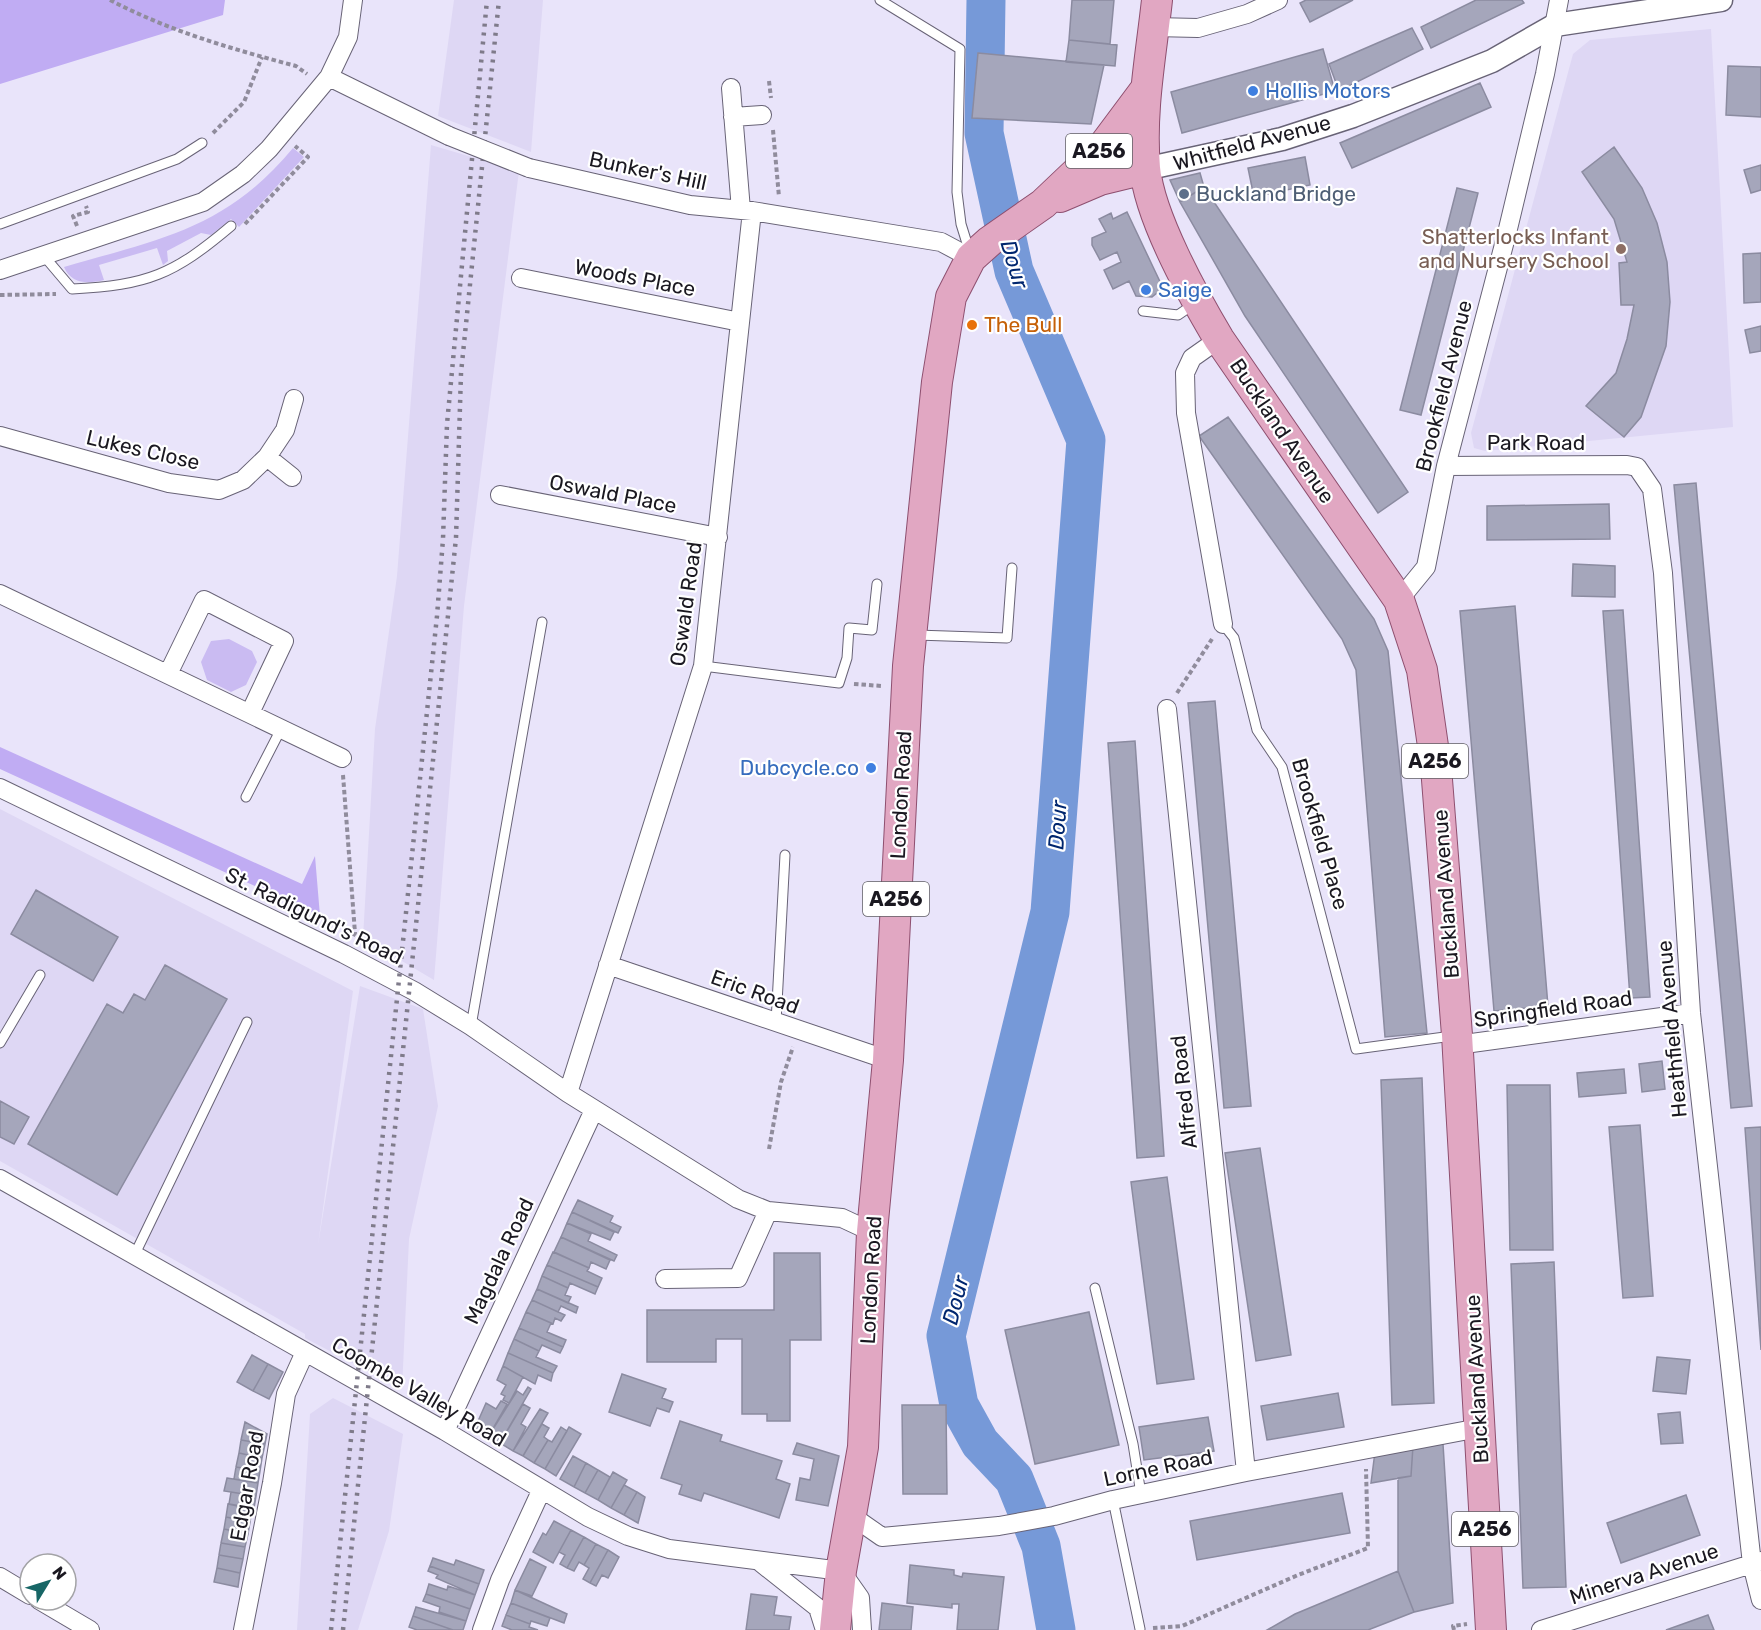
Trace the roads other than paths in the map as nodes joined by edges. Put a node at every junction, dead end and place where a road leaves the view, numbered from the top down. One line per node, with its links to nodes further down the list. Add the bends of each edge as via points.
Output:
1 (354, 0): 8 (street, via 348,37)
2 (880, 0): 19 (lane, via 960,49 957,192 961,224)
3 (1278, 0): 6 (street, via 1198,28)
4 (1559, 0): 7 (street, Brookfield Avenue)
5 (1721, 0): 7 (street)
6 (1156, 14): 10 (main road, A256)
7 (1555, 25): 14 (street, Whitfield Avenue, via 1492,61 1353,116 1282,139); 31 (street, Brookfield Avenue, via 1507,233)
8 (326, 82): 16 (street, Bunker's Hill, bridge, via 529,168 690,205); 20 (street, via 269,148 203,202)
9 (731, 88): 12 (street, Oswald Road)
10 (1145, 90): 14 (main road, Buckland Avenue / A256); 15 (main road, London Road / A256, via 1101,149)
11 (769, 115): 12 (street)
12 (733, 117): 16 (street, Oswald Road)
13 (202, 143): 17 (lane, via 177,159)
14 (1145, 169): 15 (main road, London Road / A256, via 1100,180); 23 (main road, Buckland Avenue / A256, via 1151,200)
15 (1043, 204): 19 (main road, London Road / A256)
16 (747, 210): 19 (street, Bunker's Hill); 25 (street, Oswald Road)
17 (0, 224)
18 (231, 226): 20 (lane, via 173,269 120,287 72,289)
19 (981, 249): 41 (main road, London Road / A256, via 951,297 937,382)
20 (44, 256): 21 (street)
21 (0, 270)
22 (521, 278): 25 (street, Woods Place)
23 (1197, 302): 24 (lane, via 1178,315); 26 (main road, Buckland Avenue / A256)
24 (1143, 312)
25 (740, 322): 34 (street, Oswald Road)
26 (1219, 339): 38 (main road, Buckland Avenue / A256); 40 (street, Brookfield Place, via 1192,358 1185,373 1186,413)
27 (294, 399): 29 (street, Lukes Close, via 285,430)
28 (0, 436): 29 (street, Lukes Close, via 169,483 219,490 243,480)
29 (267, 457): 32 (street)
30 (1627, 465): 31 (street, Park Road); 53 (street, Heathfield Avenue, via 1637,467 1652,489 1663,573)
31 (1446, 466): 38 (street, Brookfield Avenue, via 1426,567)
32 (292, 477)
33 (500, 495): 34 (street, Oswald Place)
34 (718, 537): 42 (street, Oswald Road)
35 (1012, 568): 41 (lane, via 1007,638)
36 (877, 584): 42 (lane, via 872,630 849,628 839,683)
37 (0, 594): 43 (street)
38 (1399, 600): 57 (main road, Buckland Avenue / A256, via 1422,670 1436,767)
39 (542, 622): 56 (lane)
40 (1223, 624): 57 (lane, Brookfield Place, via 1234,638 1257,730 1282,767 1356,1049)
41 (911, 635): 59 (main road, London Road / A256)
42 (703, 666): 51 (street, Oswald Road)
43 (168, 674): 45 (street); 45 (street, via 204,600 284,641)
44 (1167, 709): 71 (street, Alfred Road)
45 (250, 713): 46 (street)
46 (281, 729): 47 (street); 49 (lane)
47 (342, 758)
48 (0, 788): 56 (street, St. Radigund's Road, via 344,954)
49 (246, 797)
50 (785, 855): 55 (lane)
51 (608, 965): 55 (street, Eric Road); 60 (street, Oswald Road)
52 (40, 975): 58 (lane)
53 (1691, 1013): 57 (street, Springfield Road); 77 (street, Heathfield Avenue)
54 (247, 1022): 65 (lane)
55 (776, 1022): 59 (street, Eric Road)
56 (471, 1026): 60 (street, St. Radigund's Road)
57 (1457, 1040): 69 (main road, Buckland Avenue / A256)
58 (0, 1043)
59 (888, 1060): 64 (main road, London Road / A256)
60 (568, 1094): 61 (street, St. Radigund's Road)
61 (594, 1110): 63 (street, St. Radigund's Road, via 708,1183); 70 (street, Magdala Road)
62 (0, 1179): 65 (street, Coombe Valley Road)
63 (768, 1211): 64 (street, St. Radigund's Road, via 842,1218); 66 (street, via 738,1278)
64 (872, 1232): 75 (main road, London Road / A256, via 863,1447)
65 (134, 1256): 68 (street, Coombe Valley Road)
66 (665, 1279)
67 (1095, 1288): 73 (lane, via 1133,1444)
68 (305, 1352): 70 (street, Coombe Valley Road); 85 (street, Edgar Road, via 286,1394)
69 (1479, 1428): 71 (street, Lorne Road); 90 (main road, Buckland Avenue / A256)
70 (445, 1431): 72 (street, Coombe Valley Road)
71 (1246, 1472): 73 (street, Lorne Road)
72 (541, 1491): 76 (street, Coombe Valley Road, via 628,1536 669,1549); 86 (street)
73 (1141, 1494): 74 (street, Lorne Road)
74 (1113, 1500): 75 (street, Lorne Road, via 999,1526 882,1538); 83 (lane)
75 (852, 1516): 78 (main road, London Road / A256)
76 (759, 1560): 78 (street, Coombe Valley Road); 87 (street, via 818,1608)
77 (1756, 1562): 81 (street, Heathfield Avenue); 91 (street, Minerva Avenue)
78 (841, 1571): 88 (main road, London Road / A256); 89 (street, via 860,1598)
79 (0, 1577): 80 (street)
80 (18, 1587)
81 (1761, 1600)
82 (59, 1612): 84 (street)
83 (1140, 1629)
84 (90, 1630)
85 (243, 1630)
86 (482, 1630)
87 (825, 1630)
88 (835, 1630)
89 (862, 1630)
90 (1491, 1630)
91 (1541, 1630)

